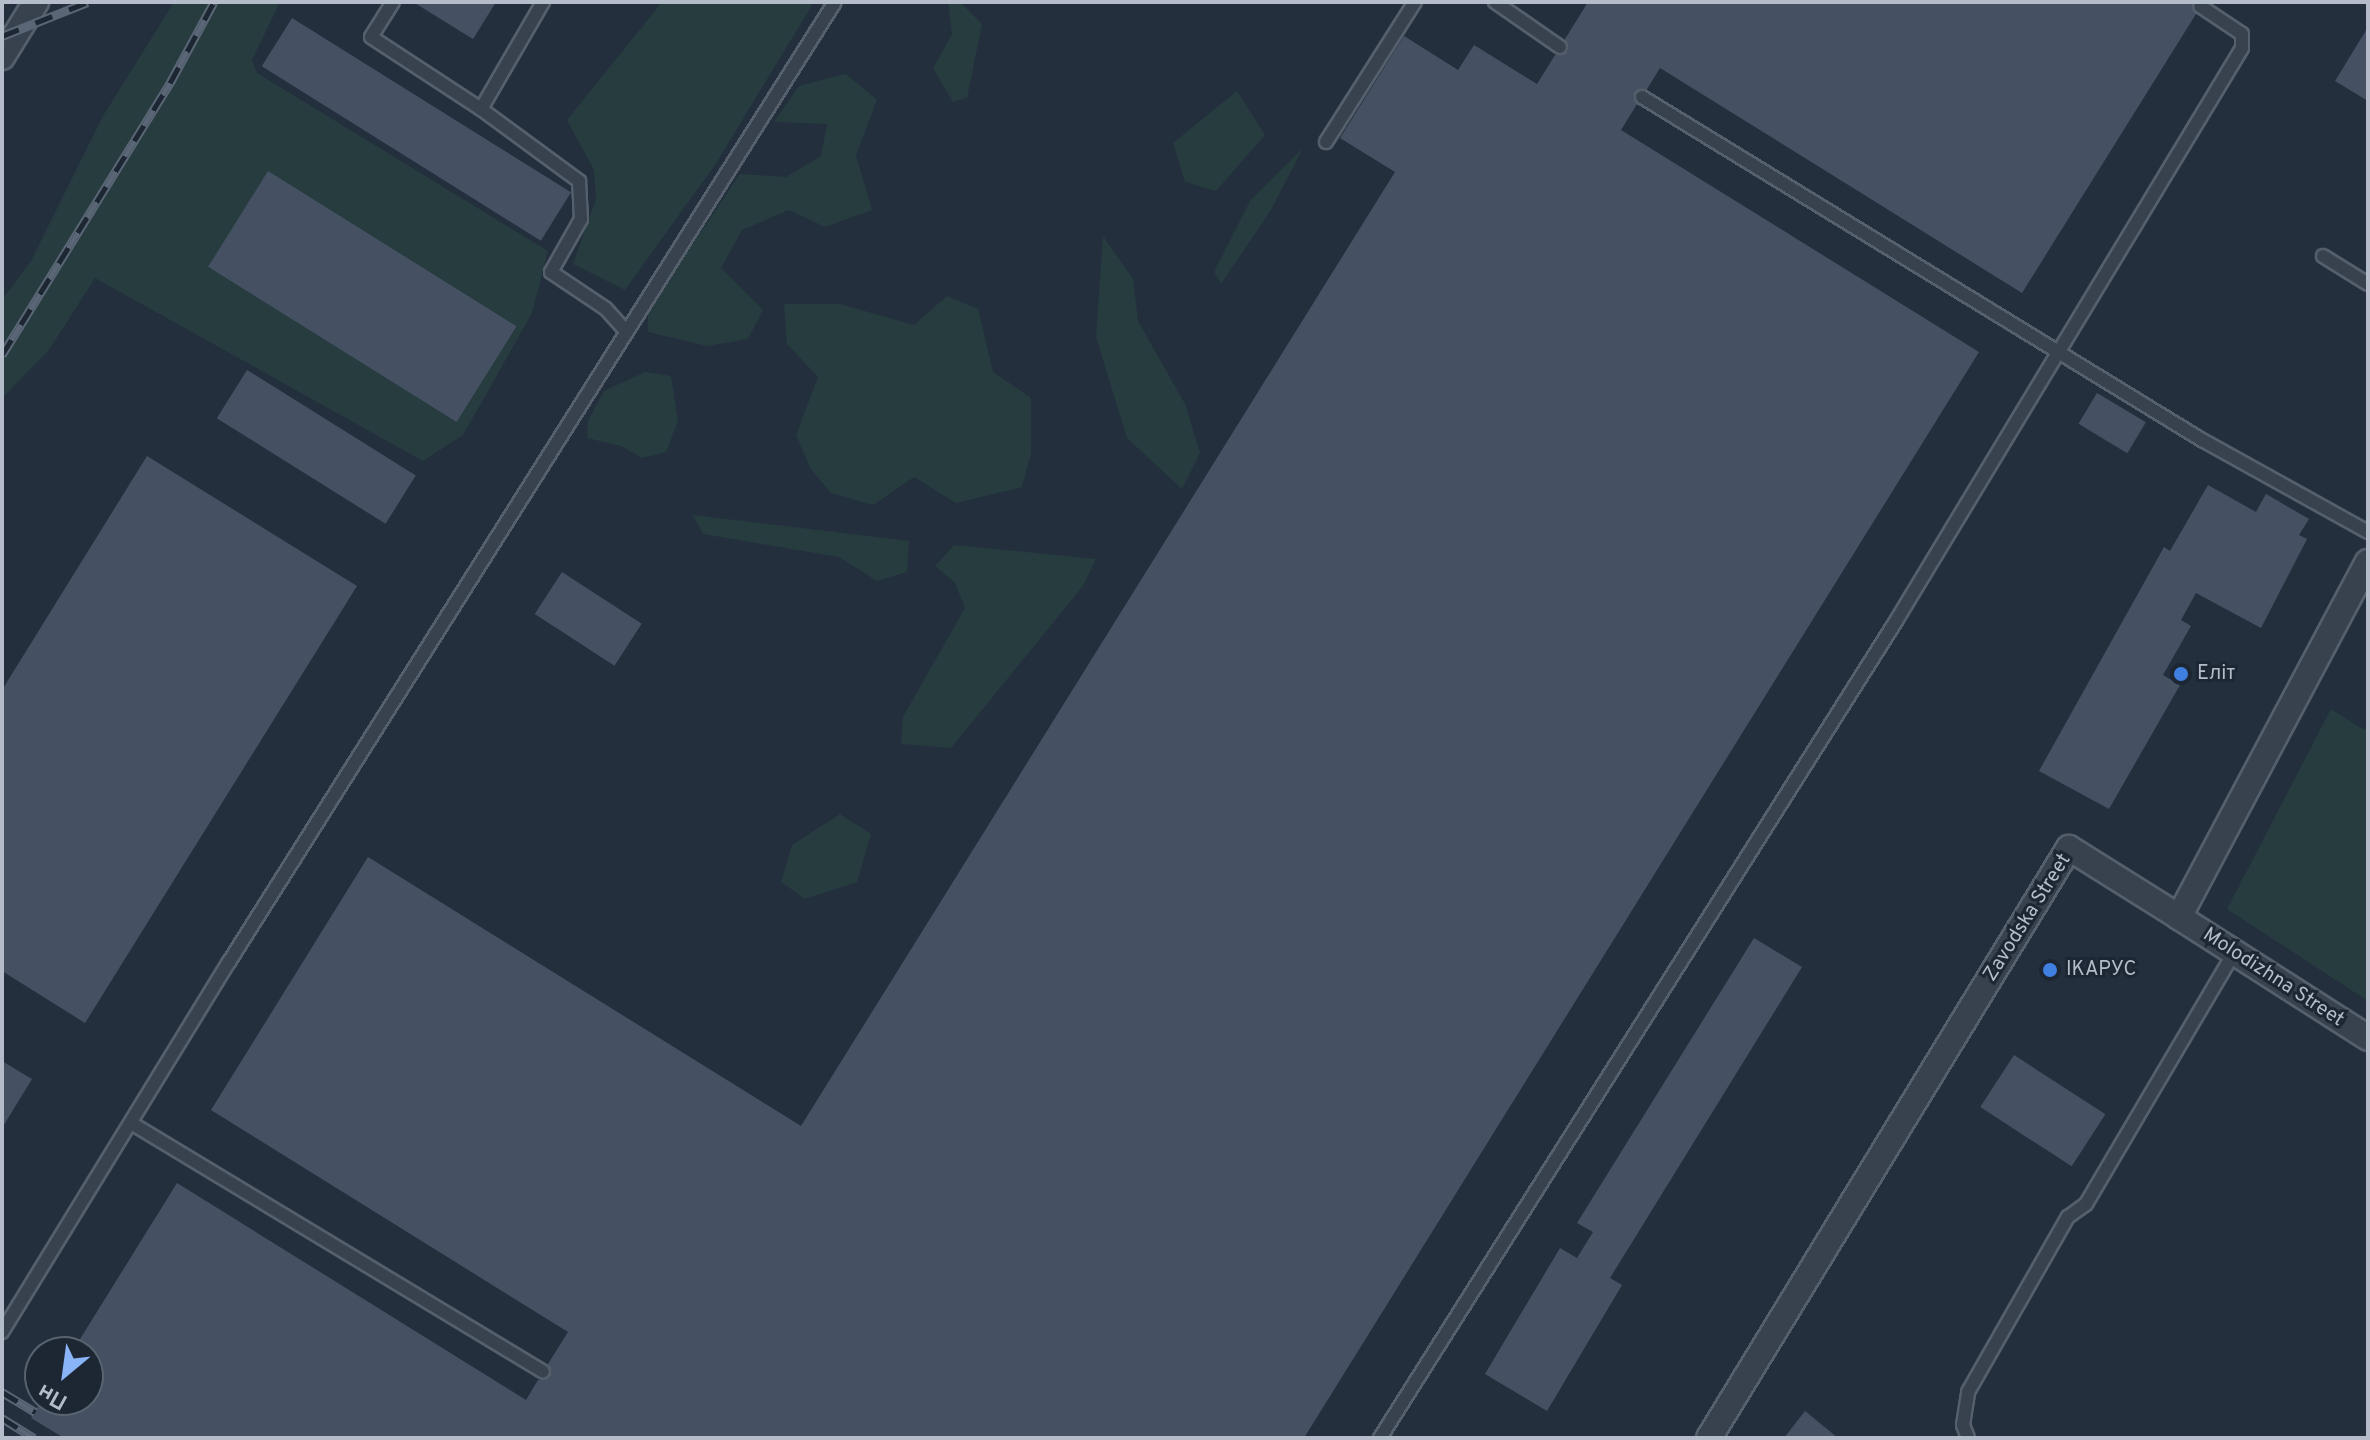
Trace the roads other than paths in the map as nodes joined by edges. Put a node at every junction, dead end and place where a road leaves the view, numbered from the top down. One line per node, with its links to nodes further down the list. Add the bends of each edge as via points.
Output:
1 (36, 2): 9 (street)
2 (393, 2): 11 (lane, via 371,37)
3 (543, 2): 11 (lane)
4 (835, 2): 15 (lane)
5 (1415, 2): 12 (lane)
6 (1495, 2): 8 (lane)
7 (2200, 6): 16 (lane, via 2242,34 2242,48)
8 (1560, 47)
9 (2, 57)
10 (1642, 97): 16 (lane)
11 (481, 109): 15 (lane, via 579,181 581,219 551,272 606,309)
12 (1326, 142)
13 (2323, 256): 14 (lane)
14 (2368, 284)
15 (626, 331): 22 (lane)
16 (2059, 355): 17 (lane); 25 (lane)
17 (2368, 532)
18 (2368, 562): 19 (street)
19 (2179, 917): 20 (street, Molodizhna Street); 26 (street, Zavodska Street, via 2069,848)
20 (2233, 954): 21 (street, Molodizhna Street); 27 (lane, via 2086,1204 2068,1217 1968,1392 1963,1425)
21 (2368, 1038)
22 (131, 1123): 23 (lane); 24 (lane)
23 (2, 1332)
24 (543, 1372)
25 (1380, 1438)
26 (1709, 1438)
27 (1968, 1438)

